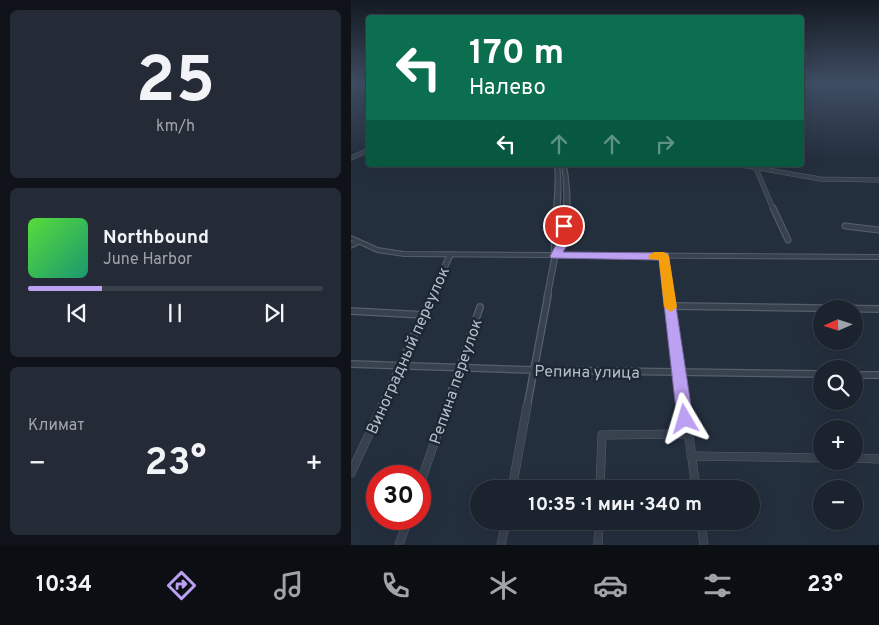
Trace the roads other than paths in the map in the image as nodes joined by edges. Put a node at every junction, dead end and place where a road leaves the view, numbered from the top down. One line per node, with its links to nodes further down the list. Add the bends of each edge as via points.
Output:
1 (366, 151): 2 (street)
2 (351, 158)
3 (557, 167): 13 (street)
4 (564, 167): 13 (street, via 563,244)
5 (751, 167): 6 (street)
6 (756, 168): 7 (street, via 820,179); 10 (street)
7 (879, 180)
8 (845, 226): 9 (street)
9 (879, 230)
10 (788, 240)
11 (353, 242): 12 (street, via 389,253)
12 (450, 255): 13 (street); 20 (street, Виноградный переулок)
13 (555, 256): 14 (street); 24 (street)
14 (664, 256): 15 (street); 16 (street)
15 (879, 257)
16 (671, 306): 18 (street); 25 (street)
17 (480, 307): 23 (street, Репина переулок)
18 (879, 309)
19 (351, 311): 20 (street)
20 (424, 315): 22 (street, Виноградный переулок)
21 (351, 364): 22 (street, Репина улица)
22 (401, 366): 23 (street, Репина улица); 35 (street, Виноградный переулок)
23 (459, 368): 24 (street, Репина улица); 34 (street, Репина переулок)
24 (534, 370): 25 (street, Репина улица); 36 (street)
25 (679, 372): 26 (street, Репина улица); 29 (street)
26 (813, 374)
27 (863, 375): 28 (street)
28 (879, 375)
29 (687, 434): 30 (street); 37 (street, via 602,435)
30 (691, 456): 31 (street); 38 (street)
31 (813, 458)
32 (863, 458): 33 (street)
33 (879, 459)
34 (426, 465)
35 (351, 473)
36 (514, 480)
37 (600, 480)
38 (695, 480)
39 (404, 530): 43 (street)
40 (504, 530): 44 (street)
41 (599, 530): 45 (street)
42 (702, 530): 46 (street)
43 (399, 545)
44 (501, 545)
45 (598, 545)
46 (704, 545)

